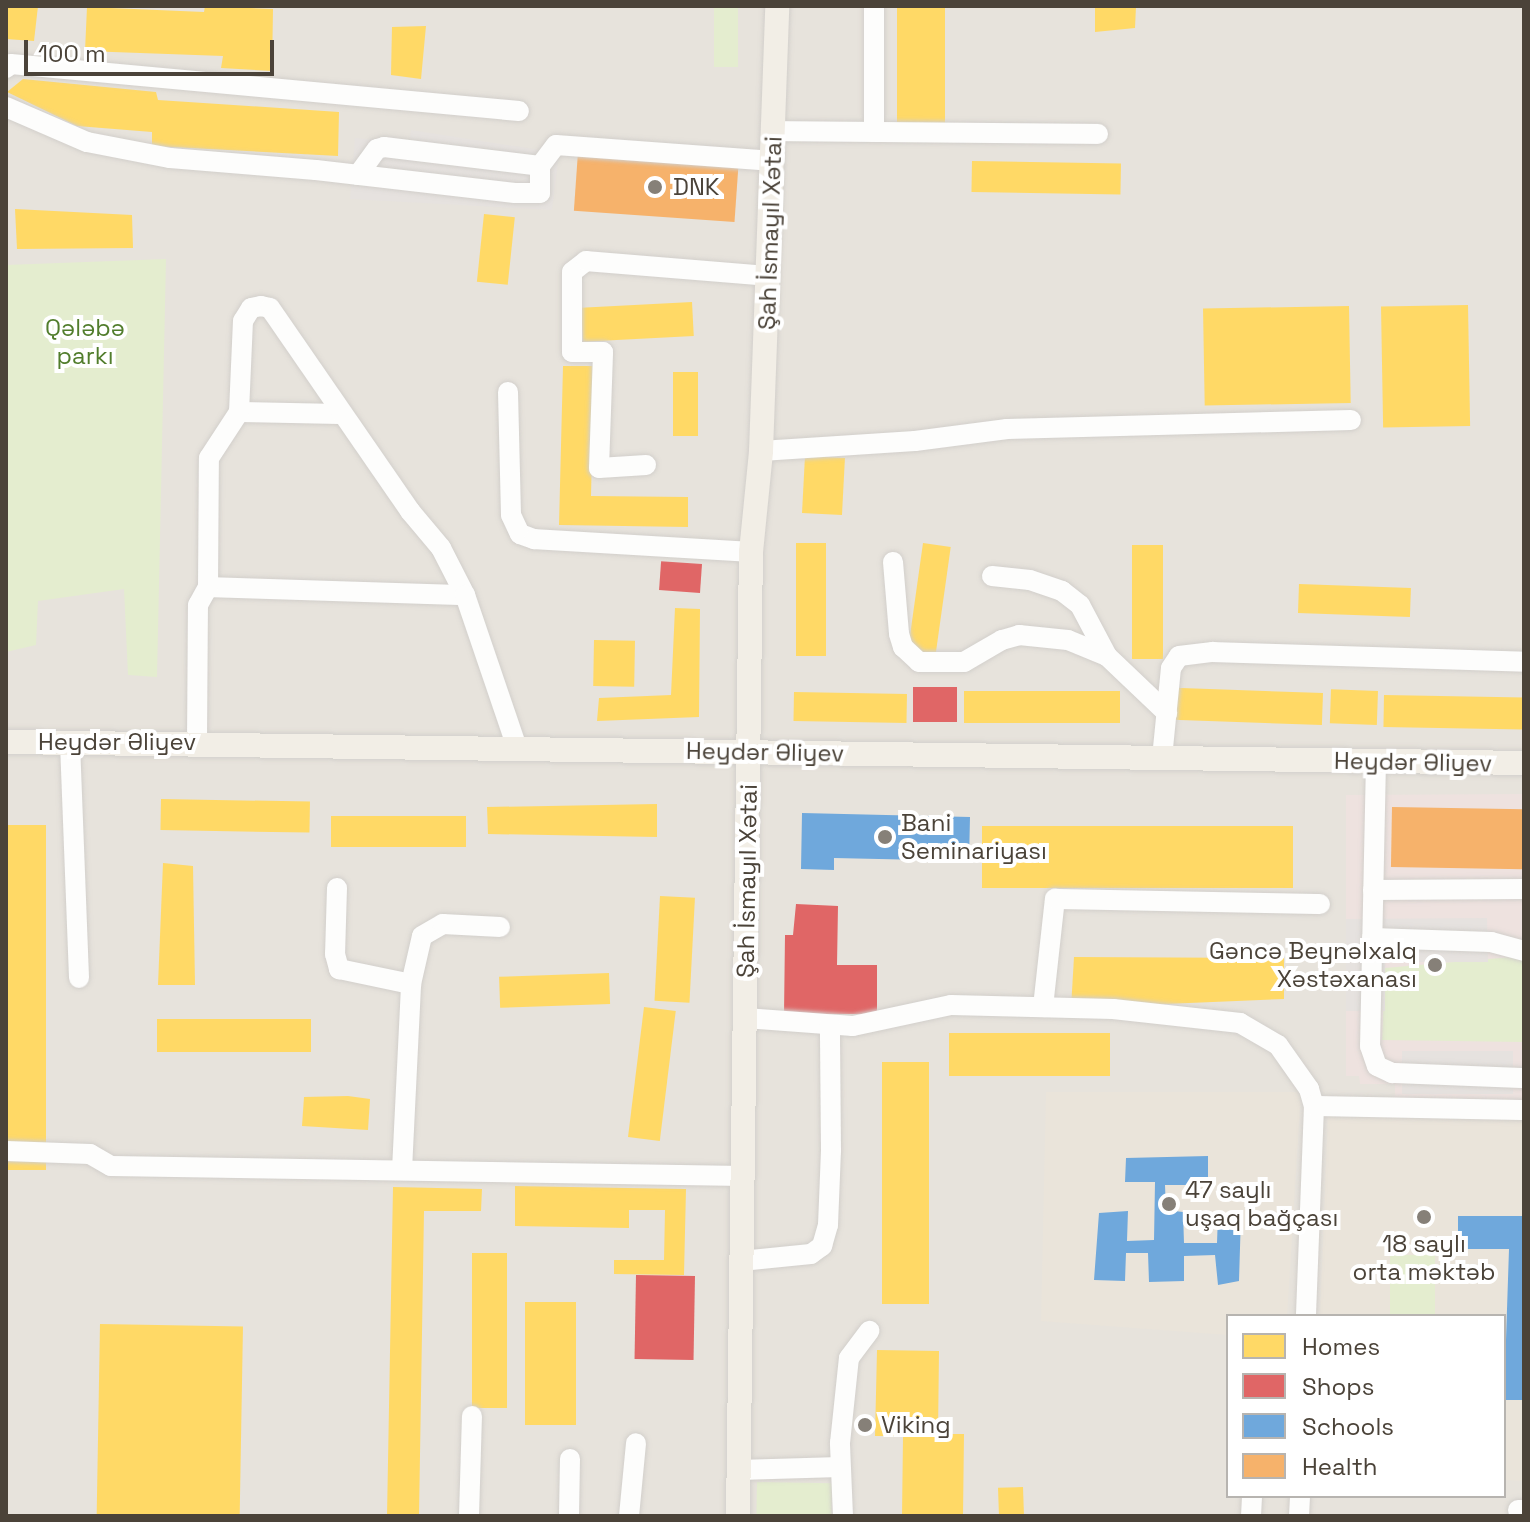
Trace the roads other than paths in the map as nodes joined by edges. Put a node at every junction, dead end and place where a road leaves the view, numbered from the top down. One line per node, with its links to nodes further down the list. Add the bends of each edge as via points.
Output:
1 (777, 6): 6 (main road, Şah İsmayıl Xətai)
2 (874, 6): 7 (street)
3 (6, 68): 5 (street, via 11,64)
4 (6, 107): 11 (street, via 87,142 170,158)
5 (519, 111)
6 (774, 131): 7 (street); 9 (main road, Şah İsmayıl Xətai)
7 (874, 132): 8 (street)
8 (1098, 134)
9 (773, 161): 10 (street, via 556,145); 12 (main road, Şah İsmayıl Xətai)
10 (540, 166): 11 (street, via 384,147); 11 (street, via 540,193)
11 (358, 175)
12 (769, 276): 17 (main road, Şah İsmayıl Xətai); 18 (street, via 586,261 572,272 572,352 603,352 599,468)
13 (508, 392): 19 (street, via 511,515 520,534)
14 (239, 412): 15 (street); 15 (street, via 243,321 251,308 261,306 270,308); 22 (street, via 209,458)
15 (342, 414): 23 (street, via 441,548)
16 (1351, 420): 17 (street, via 1007,429)
17 (761, 451): 19 (main road, Şah İsmayıl Xətai)
18 (646, 465)
19 (751, 552): 31 (main road, Şah İsmayıl Xətai)
20 (893, 562): 24 (street, via 899,634 903,647 919,662 964,662 1002,640 1039,634)
21 (992, 576): 24 (street, via 1030,580 1062,591 1080,605)
22 (208, 587): 23 (street); 28 (street, via 198,605)
23 (465, 595): 30 (street)
24 (1107, 656): 26 (street)
25 (1524, 662): 26 (street, via 1201,652 1179,656 1171,668)
26 (1167, 713): 32 (street)
27 (6, 742): 29 (main road, Heydər Əliyev)
28 (197, 742): 29 (main road, Heydər Əliyev); 30 (main road, Heydər Əliyev)
29 (70, 743): 42 (street)
30 (517, 748): 31 (main road, Heydər Əliyev)
31 (749, 752): 32 (main road, Heydər Əliyev); 45 (main road, Şah İsmayıl Xətai)
32 (1162, 758): 33 (main road, Heydər Əliyev)
33 (1376, 761): 34 (main road, Heydər Əliyev); 37 (street)
34 (1524, 763)
35 (337, 888): 43 (street, via 339,969)
36 (1524, 889): 37 (street)
37 (1373, 890): 40 (street)
38 (1320, 904): 44 (street, via 1055,899)
39 (500, 927): 43 (street, via 430,928 422,936)
40 (1372, 938): 41 (street, via 1491,942); 47 (street, via 1370,1046 1377,1066 1392,1073)
41 (1524, 951)
42 (79, 978)
43 (411, 984): 51 (street)
44 (1043, 1007): 46 (street, via 951,1005 878,1022); 48 (street, via 1240,1023 1278,1045 1309,1089)
45 (745, 1018): 46 (street); 52 (main road, Şah İsmayıl Xətai)
46 (830, 1025): 53 (street, via 831,1151 822,1246 811,1254)
47 (1524, 1078)
48 (1314, 1106): 49 (street); 54 (street)
49 (1524, 1110)
50 (6, 1151): 51 (street, via 90,1154 111,1166)
51 (402, 1170): 52 (street)
52 (743, 1176): 53 (main road, Şah İsmayıl Xətai)
53 (741, 1261): 60 (main road, Şah İsmayıl Xətai)
54 (1306, 1314)
55 (869, 1331): 59 (street, via 849,1358)
56 (472, 1416): 61 (street)
57 (636, 1443): 63 (street)
58 (570, 1459): 62 (street)
59 (840, 1467): 60 (street); 65 (street)
60 (738, 1470): 64 (main road, Şah İsmayıl Xətai)
61 (469, 1516)
62 (569, 1516)
63 (629, 1516)
64 (738, 1516)
65 (843, 1516)

